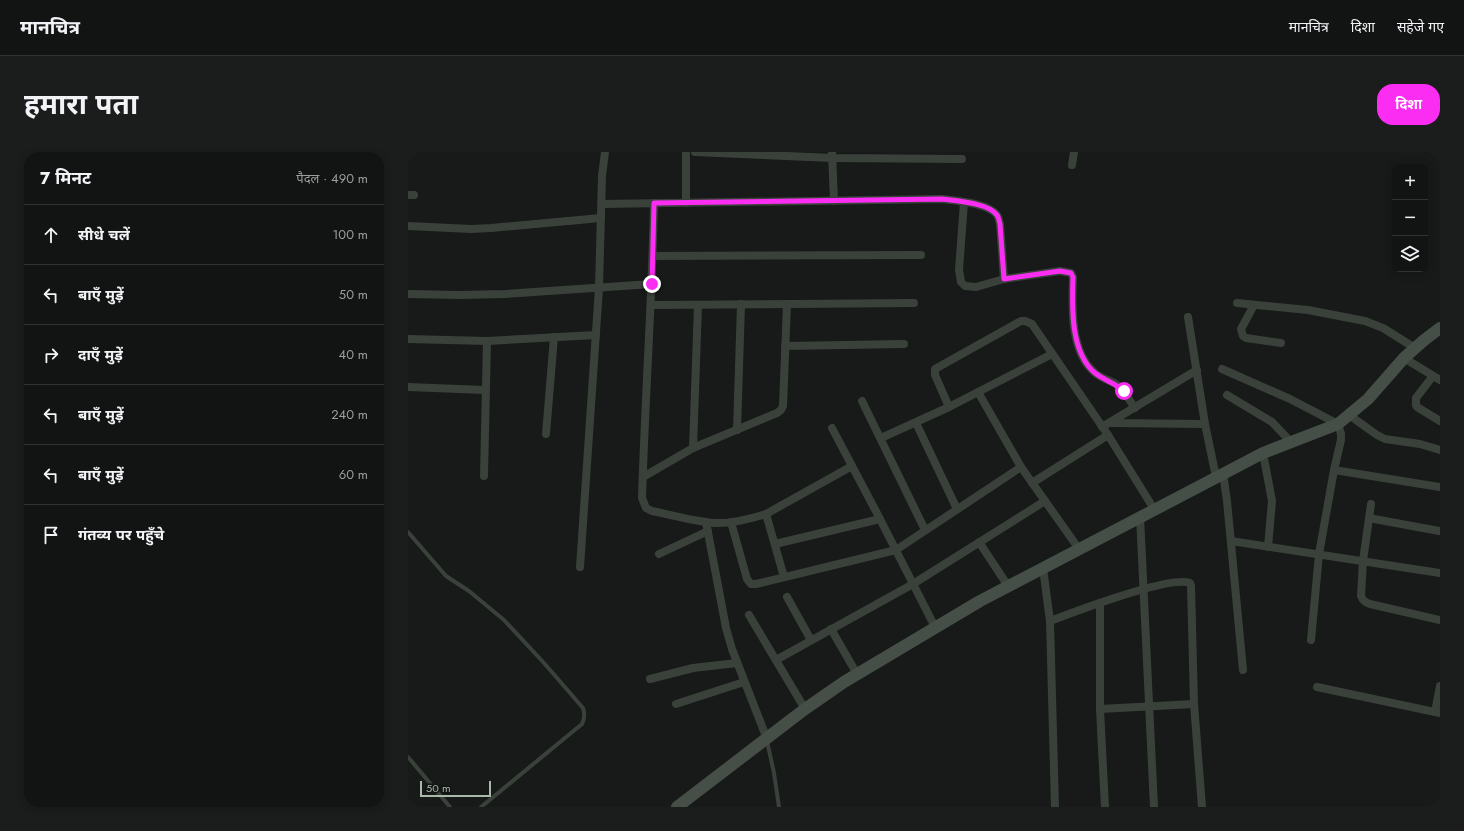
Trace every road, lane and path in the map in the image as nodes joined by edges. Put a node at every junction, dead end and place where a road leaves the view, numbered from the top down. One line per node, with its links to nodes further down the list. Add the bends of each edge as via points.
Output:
1 (605, 152): 12 (street)
2 (686, 152): 9 (street)
3 (695, 152): 5 (street)
4 (1074, 152): 7 (street)
5 (832, 155): 6 (street); 8 (street)
6 (962, 159)
7 (1072, 165)
8 (834, 200): 9 (street); 10 (street, via 942,199)
9 (686, 202): 11 (street)
10 (964, 202): 17 (street, via 993,211 998,216); 17 (street, via 959,270 961,282 965,286 976,287)
11 (654, 203): 12 (street); 16 (street)
12 (602, 204): 13 (street)
13 (601, 218): 14 (street, via 492,228); 19 (street)
14 (408, 226)
15 (921, 255): 16 (street)
16 (653, 256): 18 (street)
17 (1004, 279): 49 (street, via 1071,273 1072,315 1077,342 1087,365 1096,374 1124,391)
18 (652, 284): 19 (street); 25 (street)
19 (598, 288): 20 (street, via 460,295); 30 (street)
20 (408, 294)
21 (914, 303): 24 (street)
22 (1236, 303): 27 (street)
23 (741, 304): 24 (street); 26 (street); 57 (street)
24 (787, 304): 36 (street)
25 (652, 305): 26 (street); 70 (street)
26 (698, 305): 62 (street)
27 (1254, 305): 34 (street, via 1241,329 1243,336); 37 (street, via 1308,310 1365,321 1383,328)
28 (1188, 317): 41 (street)
29 (1440, 328): 37 (main road)
30 (596, 335): 31 (street); 96 (street)
31 (554, 337): 33 (street); 58 (street)
32 (408, 339): 33 (street)
33 (488, 341): 44 (street)
34 (1281, 343)
35 (904, 344): 36 (street)
36 (785, 346): 57 (street, via 781,410)
37 (1415, 348): 39 (main road)
38 (1052, 354): 45 (street); 48 (street, via 1032,324 1021,321 935,369 935,375); 55 (street)
39 (1404, 358): 42 (street); 50 (main road, via 1368,399)
40 (1222, 369): 54 (street, via 1290,399)
41 (1197, 370): 49 (street); 53 (street)
42 (1437, 378): 51 (street, via 1415,402 1418,407)
43 (408, 387): 44 (street)
44 (485, 390): 69 (street)
45 (978, 392): 48 (street); 66 (street)
46 (1226, 395): 61 (street, via 1272,422)
47 (862, 401): 60 (street)
48 (949, 407): 52 (street)
49 (1135, 408): 55 (street)
50 (1349, 415): 54 (main road); 63 (street, via 1385,439)
51 (1440, 421)
52 (916, 423): 60 (street); 75 (street)
53 (1205, 424): 55 (street); 68 (street)
54 (1338, 424): 61 (main road); 67 (street, via 1341,440)
55 (1106, 426): 59 (street)
56 (832, 428): 65 (street)
57 (737, 430): 62 (street)
58 (546, 434)
59 (1108, 435): 71 (street); 76 (street)
60 (881, 438): 83 (street)
61 (1291, 442): 64 (main road)
62 (693, 448): 70 (street)
63 (1440, 450)
64 (1263, 453): 68 (main road); 90 (street, via 1272,501)
65 (852, 466): 77 (street); 80 (street)
66 (1021, 467): 71 (street); 75 (street)
67 (1334, 470): 72 (street); 94 (street)
68 (1219, 475): 76 (main road); 87 (street, via 1227,501)
69 (484, 476)
70 (643, 477): 81 (street, via 643,503 646,508)
71 (1032, 483): 73 (street)
72 (1440, 487)
73 (1044, 501): 88 (street); 91 (street)
74 (1371, 504): 79 (street)
75 (957, 509): 83 (street)
76 (1154, 509): 78 (main road)
77 (766, 514): 82 (street); 89 (street)
78 (1140, 516): 91 (main road); 102 (street)
79 (1369, 518): 85 (street); 95 (street)
80 (880, 519): 89 (street); 92 (street)
81 (706, 522): 82 (street); 84 (street)
82 (731, 522): 99 (street, via 749,582 756,584)
83 (925, 530): 92 (street)
84 (708, 531): 93 (street); 113 (street, via 726,628)
85 (1439, 531)
86 (408, 532): 129 (lane, via 446,576 504,620 583,708 582,724)
87 (1231, 541): 90 (street); 114 (street)
88 (979, 542): 100 (street); 101 (street)
89 (775, 544): 99 (street)
90 (1268, 547): 94 (street)
91 (1078, 549): 97 (main road)
92 (896, 550): 99 (street); 100 (street)
93 (660, 554)
94 (1319, 554): 95 (street); 111 (street)
95 (1363, 561): 98 (street); 106 (street, via 1361,596 1364,602)
96 (580, 567)
97 (1043, 568): 101 (main road); 107 (street)
98 (1440, 573)
99 (784, 577)
100 (913, 584): 108 (street); 109 (street)
101 (1008, 586): 108 (main road)
102 (1142, 589): 104 (street); 121 (street, via 1182,581 1190,583); 122 (street)
103 (787, 597): 110 (street)
104 (1100, 603): 107 (street); 124 (street)
105 (749, 615): 112 (street)
106 (1440, 620)
107 (1050, 621): 132 (street)
108 (935, 627): 115 (main road)
109 (831, 629): 110 (street); 115 (street)
110 (811, 640): 112 (street)
111 (1311, 640)
112 (776, 660): 123 (street)
113 (737, 663): 116 (street, via 693,668); 117 (street)
114 (1243, 670)
115 (857, 674): 123 (main road)
116 (650, 679)
117 (744, 682): 120 (street); 126 (street)
118 (1440, 686): 125 (street)
119 (1317, 687): 125 (street)
120 (676, 704)
121 (1194, 704): 122 (street); 135 (street)
122 (1148, 706): 124 (street); 134 (street)
123 (805, 709): 126 (main road)
124 (1100, 709): 133 (street)
125 (1437, 713)
126 (767, 739): 130 (main road); 131 (lane)
127 (408, 757): 128 (lane)
128 (450, 807)
129 (482, 807)
130 (677, 807)
131 (779, 807)
132 (1055, 807)
133 (1105, 807)
134 (1154, 807)
135 (1202, 807)

